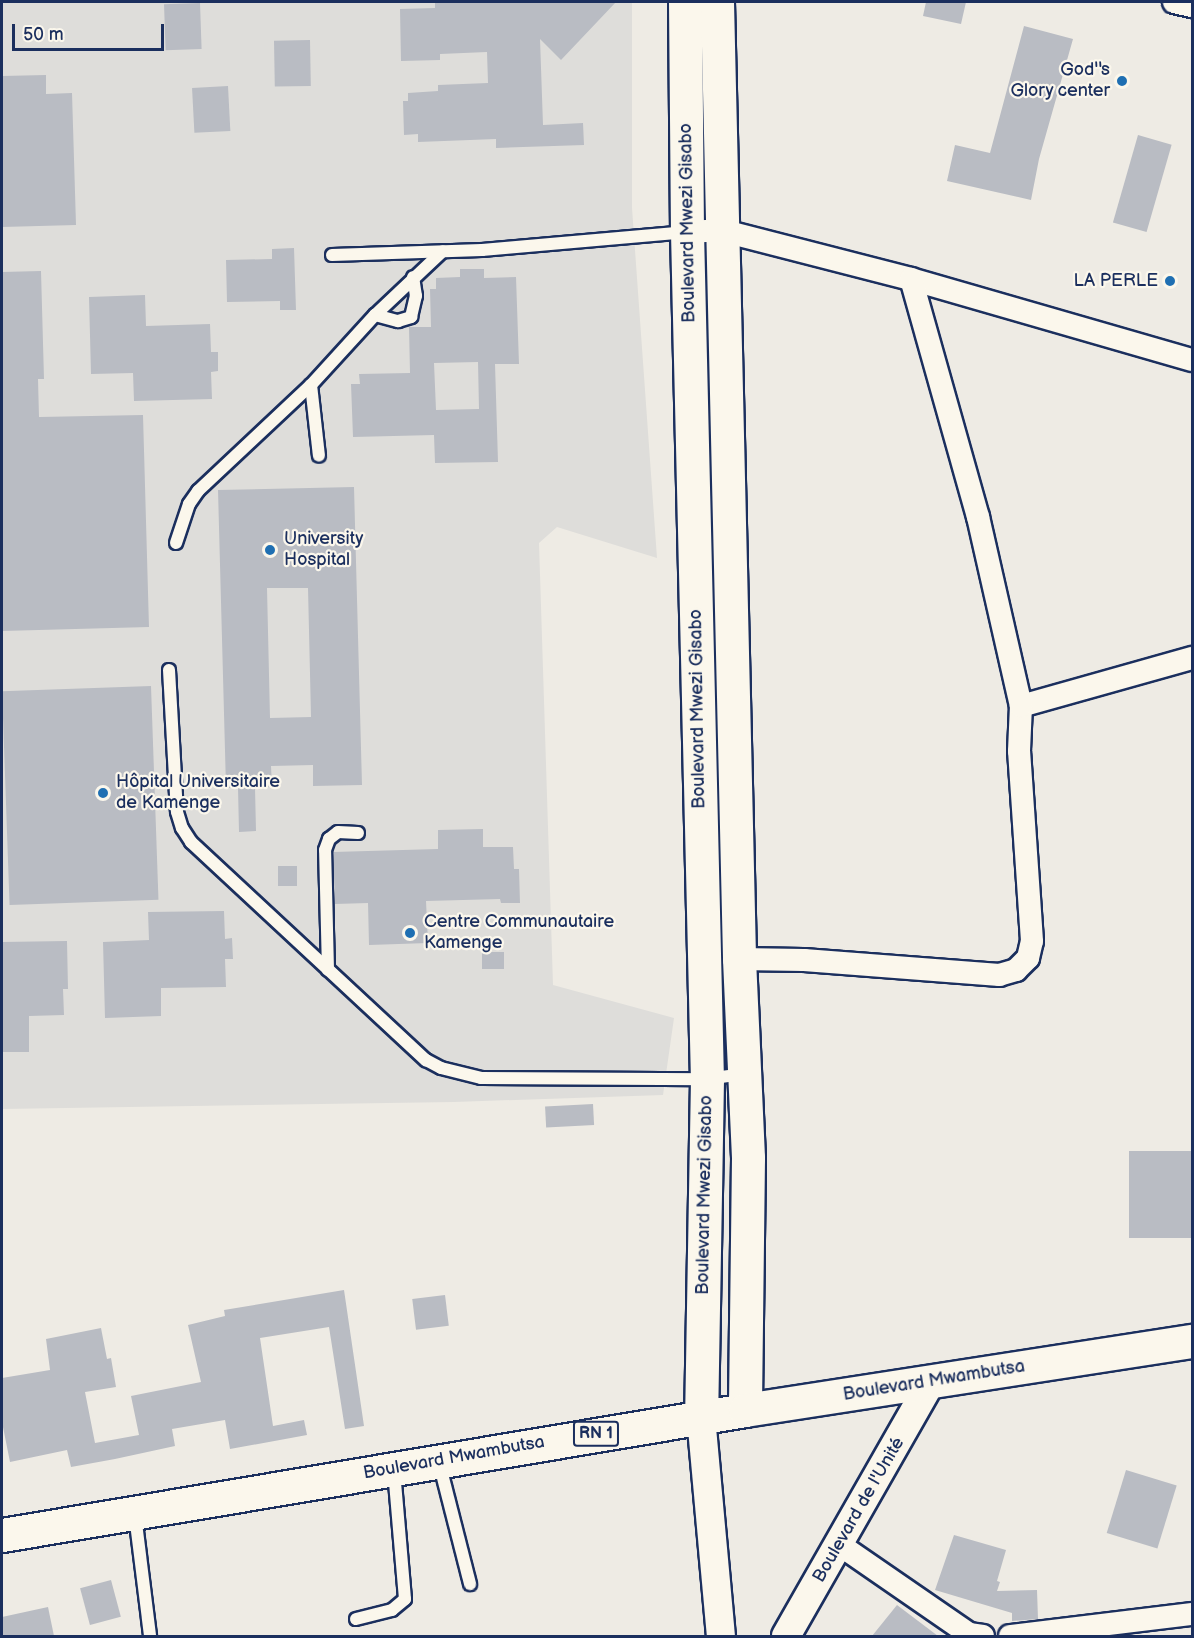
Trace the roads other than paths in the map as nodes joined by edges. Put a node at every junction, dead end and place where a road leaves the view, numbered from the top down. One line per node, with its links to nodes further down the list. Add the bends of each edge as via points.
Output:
1 (685, 2): 6 (main road, Boulevard Mwezi Gisabo)
2 (717, 2): 5 (main road, Boulevard Mwezi Gisabo)
3 (1174, 2): 4 (street)
4 (1192, 6)
5 (720, 230): 6 (street); 10 (street); 16 (main road, Boulevard Mwezi Gisabo)
6 (687, 232): 7 (lane); 17 (main road, Boulevard Mwezi Gisabo)
7 (443, 251): 8 (lane); 9 (lane)
8 (332, 255)
9 (413, 277): 11 (lane); 11 (lane, via 416,296 411,317 398,321)
10 (911, 279): 12 (street); 20 (street, via 978,518)
11 (375, 315): 13 (lane)
12 (1192, 360)
13 (311, 385): 14 (lane); 15 (lane, via 198,491 189,504)
14 (319, 456)
15 (176, 543)
16 (732, 569): 17 (main road); 22 (main road, Boulevard Mwezi Gisabo)
17 (696, 571): 25 (main road, Boulevard Mwezi Gisabo)
18 (1192, 658): 20 (street)
19 (169, 670): 23 (lane, via 177,812 182,828 191,842)
20 (1021, 706): 22 (street, via 1019,751 1032,940 1028,958 1016,970 999,975)
21 (358, 833): 23 (lane, via 338,832 325,850)
22 (739, 959): 24 (main road, Boulevard Mwezi Gisabo)
23 (327, 970): 25 (lane, via 426,1060 459,1074 481,1078)
24 (745, 1074): 25 (lane); 28 (main road, Boulevard Mwezi Gisabo)
25 (707, 1079): 29 (main road, Boulevard Mwezi Gisabo)
26 (1192, 1341): 27 (main road, Boulevard Mwambutsa / RN 1)
27 (931, 1382): 28 (main road, Boulevard Mwambutsa / RN 1); 34 (street, Boulevard de l'Unité)
28 (745, 1410): 29 (main road, Boulevard Mwambutsa / RN 1)
29 (701, 1417): 30 (main road, Boulevard Mwambutsa / RN 1); 39 (street)
30 (439, 1461): 31 (main road, Boulevard Mwambutsa / RN 1); 35 (lane)
31 (394, 1468): 32 (main road, Boulevard Mwambutsa / RN 1); 37 (lane, via 405,1599 400,1607)
32 (135, 1514): 33 (main road, Boulevard Mwambutsa / RN 1); 38 (lane)
33 (2, 1535)
34 (840, 1545): 40 (street, Boulevard de l'Unité); 41 (street)
35 (470, 1584)
36 (1192, 1614): 42 (street)
37 (356, 1619)
38 (150, 1636)
39 (721, 1636)
40 (786, 1636)
41 (973, 1636)
42 (1010, 1636)

